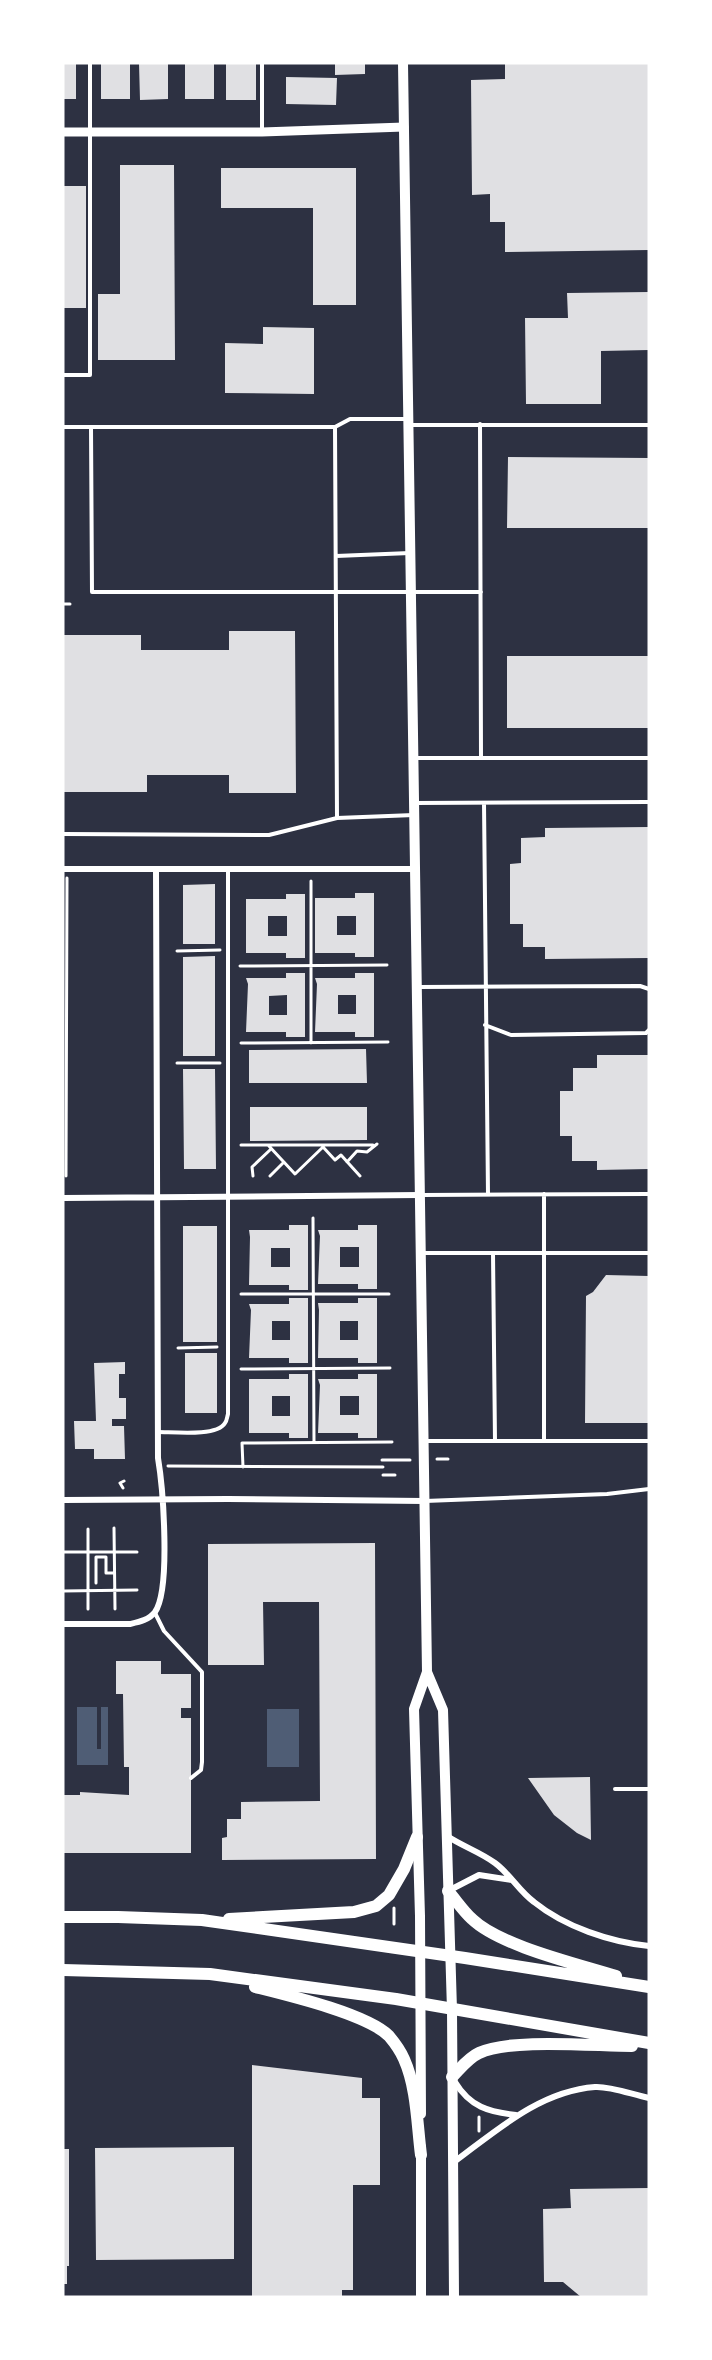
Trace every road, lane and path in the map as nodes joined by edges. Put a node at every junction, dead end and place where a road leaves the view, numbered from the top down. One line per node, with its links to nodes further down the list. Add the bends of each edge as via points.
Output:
1 (90, 63): 6 (lane)
2 (262, 63): 7 (lane)
3 (403, 63): 4 (main road)
4 (404, 128): 7 (street); 9 (main road)
5 (63, 132): 6 (street)
6 (91, 132): 7 (street); 8 (lane, via 90,375)
7 (262, 132)
8 (63, 375)
9 (408, 422): 10 (lane); 14 (lane, via 350,420); 15 (main road)
10 (480, 424): 11 (lane); 17 (lane)
11 (649, 425)
12 (63, 427): 13 (lane)
13 (91, 427): 14 (lane); 19 (lane, via 92,592)
14 (335, 427): 16 (lane)
15 (410, 553): 16 (lane); 18 (main road)
16 (336, 556): 19 (lane)
17 (481, 592): 18 (lane); 23 (lane)
18 (411, 593): 19 (lane); 22 (main road)
19 (336, 594): 28 (lane)
20 (63, 604): 21 (path)
21 (70, 604)
22 (414, 758): 23 (lane); 27 (main road)
23 (481, 758): 24 (lane)
24 (649, 758)
25 (649, 802): 26 (lane)
26 (484, 803): 27 (lane); 41 (lane)
27 (415, 809): 28 (lane); 32 (main road)
28 (336, 818): 29 (lane, via 269,836)
29 (63, 834)
30 (228, 868): 31 (street); 32 (street); 35 (lane)
31 (156, 869): 33 (street); 65 (street)
32 (416, 869): 40 (main road)
33 (65, 872): 49 (path)
34 (311, 881): 37 (path)
35 (228, 950): 36 (path); 48 (lane)
36 (177, 951)
37 (311, 965): 38 (path); 39 (path); 47 (path)
38 (387, 965)
39 (240, 966)
40 (418, 987): 41 (lane); 62 (main road)
41 (485, 987): 42 (lane); 43 (lane)
42 (649, 989)
43 (485, 1025): 44 (lane, via 511,1035); 59 (lane)
44 (649, 1030)
45 (388, 1042): 47 (path)
46 (241, 1043): 47 (path)
47 (311, 1043)
48 (228, 1063): 50 (path); 63 (lane)
49 (65, 1064): 55 (path)
50 (177, 1064)
51 (241, 1145): 52 (path)
52 (269, 1147): 53 (path); 54 (path, via 375,1144 367,1152 357,1151); 56 (path, via 252,1167)
53 (284, 1162): 54 (path, via 295,1175 323,1147 335,1161 341,1155); 57 (path)
54 (347, 1162): 58 (path)
55 (66, 1176)
56 (254, 1176)
57 (270, 1176)
58 (360, 1176)
59 (489, 1194): 60 (lane); 62 (lane)
60 (544, 1194): 61 (lane); 69 (lane)
61 (649, 1194)
62 (421, 1195): 63 (street); 67 (main road)
63 (228, 1196): 65 (street); 74 (lane)
64 (63, 1197): 65 (street)
65 (157, 1197): 79 (street)
66 (313, 1218): 72 (path)
67 (422, 1253): 68 (lane); 80 (main road)
68 (493, 1253): 69 (lane); 81 (lane)
69 (544, 1253): 70 (lane); 85 (lane)
70 (649, 1253)
71 (241, 1294): 72 (path)
72 (314, 1294): 73 (path); 76 (path)
73 (389, 1294)
74 (228, 1347): 75 (path); 79 (lane, via 229,1404 225,1424 208,1432)
75 (178, 1348)
76 (314, 1368): 77 (path); 78 (path); 83 (path)
77 (390, 1368)
78 (241, 1369)
79 (158, 1432): 95 (street)
80 (423, 1441): 81 (lane); 96 (main road)
81 (495, 1441): 85 (lane)
82 (649, 1441): 85 (lane)
83 (314, 1442): 84 (path); 89 (path, via 242,1443)
84 (392, 1442)
85 (544, 1442)
86 (382, 1460): 87 (path)
87 (395, 1460)
88 (171, 1466): 89 (path)
89 (243, 1467): 90 (path)
90 (383, 1467)
91 (383, 1475): 92 (path)
92 (395, 1475)
93 (649, 1489): 96 (lane)
94 (63, 1500): 95 (street)
95 (163, 1500): 96 (street); 111 (street, via 163,1589)
96 (424, 1501): 113 (main road)
97 (114, 1528): 101 (path)
98 (88, 1529): 100 (path)
99 (63, 1552): 100 (path)
100 (88, 1552): 101 (path); 108 (path)
101 (114, 1552): 102 (path); 103 (path)
102 (137, 1552)
103 (114, 1573): 104 (path, via 106,1573 106,1557 96,1557); 105 (path)
104 (96, 1583)
105 (115, 1590): 106 (path); 108 (path); 110 (path)
106 (137, 1590)
107 (63, 1591): 108 (path)
108 (88, 1591): 109 (path)
109 (88, 1609)
110 (115, 1609)
111 (154, 1612): 112 (street, via 149,1618 130,1624); 114 (lane, via 164,1631 202,1672 202,1762 201,1770)
112 (63, 1624)
113 (427, 1672): 117 (main road, via 443,1710); 118 (main road, via 414,1709)
114 (191, 1778)
115 (615, 1789): 116 (lane)
116 (649, 1789)
117 (447, 1836): 119 (street, via 496,1864); 120 (main road)
118 (417, 1837): 123 (highway, via 394,1886 376,1906 354,1912); 126 (main road)
119 (512, 1881): 120 (street, via 479,1875); 125 (street, via 534,1903 574,1926)
120 (448, 1891): 127 (main road); 130 (highway, via 472,1920 490,1932)
121 (394, 1906): 124 (path)
122 (63, 1917): 123 (highway)
123 (202, 1920): 126 (highway)
124 (394, 1924)
125 (649, 1946)
126 (419, 1951): 127 (highway); 131 (main road)
127 (450, 1956): 130 (highway); 132 (main road)
128 (63, 1970): 129 (highway)
129 (210, 1974): 131 (highway); 139 (highway, via 322,2005 388,2035 404,2059 414,2095)
130 (649, 1987)
131 (421, 2003): 132 (highway); 139 (main road)
132 (452, 2010): 133 (highway); 134 (main road)
133 (649, 2045): 134 (highway, via 493,2048 476,2054)
134 (452, 2077): 136 (street, via 475,2105 489,2112); 140 (main road)
135 (649, 2098): 136 (street, via 597,2087 568,2092)
136 (517, 2115): 140 (street)
137 (479, 2117): 138 (path)
138 (479, 2131)
139 (421, 2155): 141 (main road)
140 (454, 2162): 142 (main road)
141 (421, 2297)
142 (454, 2297)

